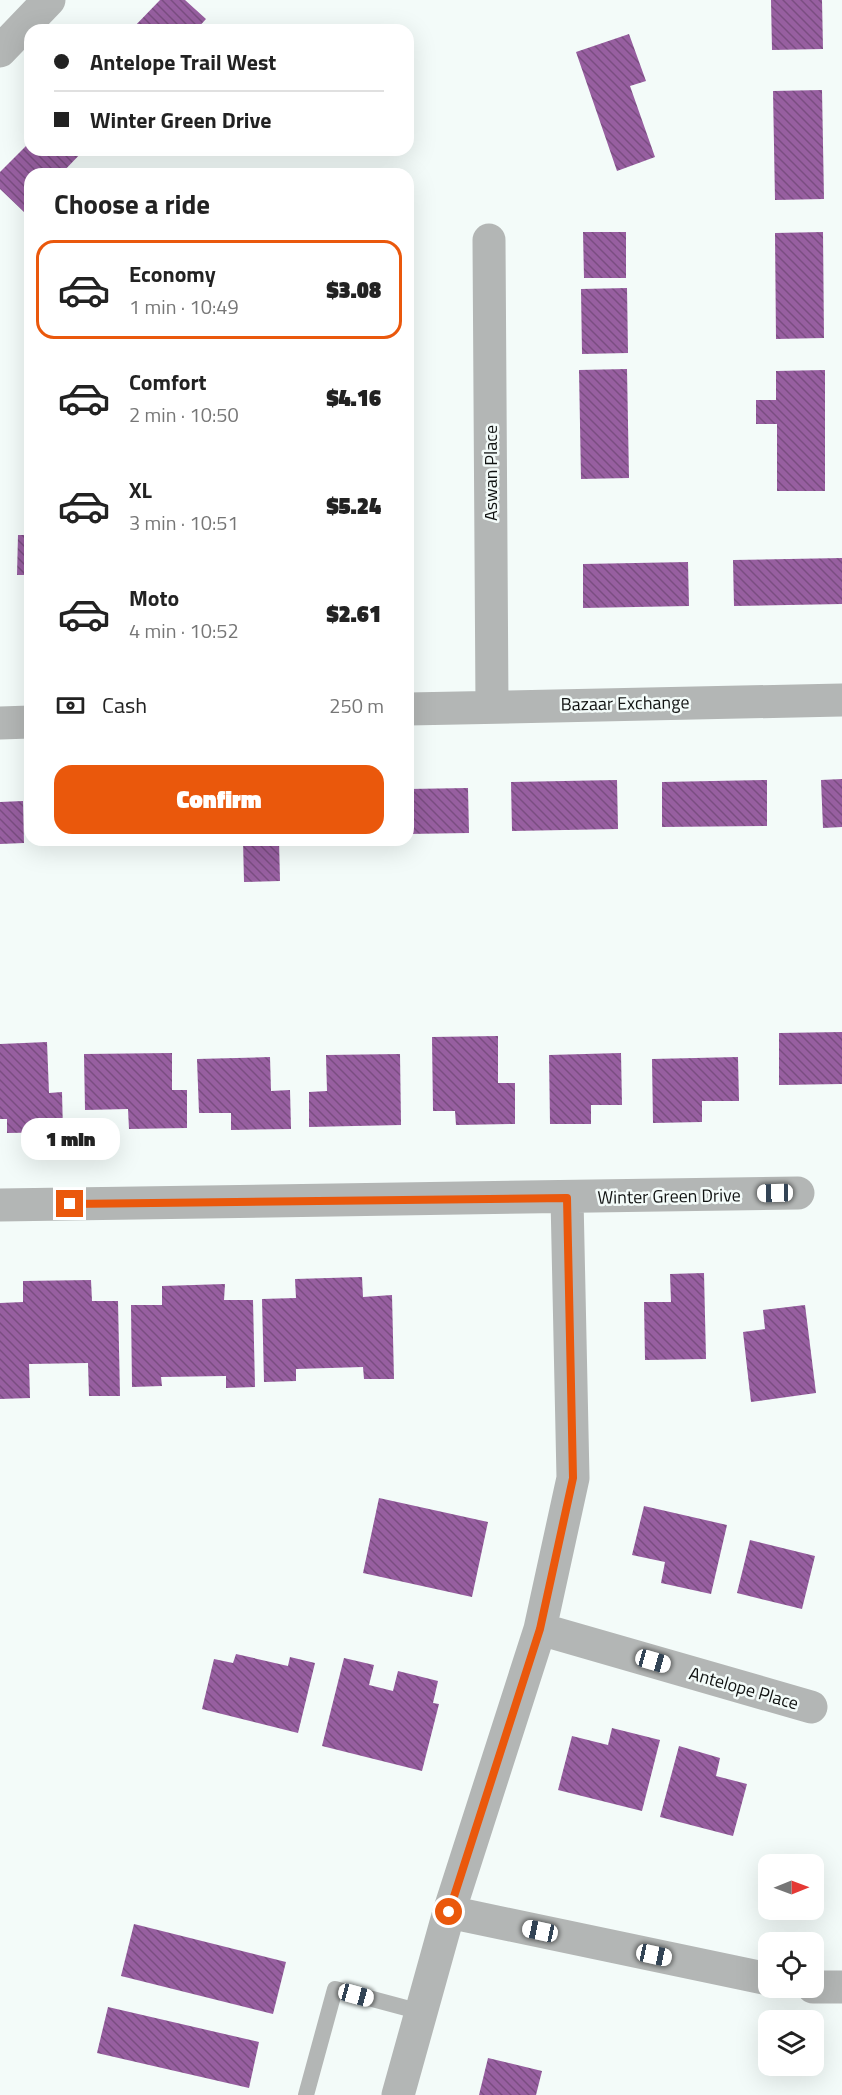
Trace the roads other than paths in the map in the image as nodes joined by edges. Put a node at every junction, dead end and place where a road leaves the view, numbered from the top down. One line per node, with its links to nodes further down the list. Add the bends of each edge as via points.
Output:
1 (48, 0): 2 (street)
2 (25, 24)
3 (24, 26): 4 (street)
4 (0, 51)
5 (489, 240): 7 (street, Aswan Place)
6 (842, 700): 7 (street, Bazaar Exchange)
7 (492, 706): 8 (street, Bazaar Exchange)
8 (414, 709)
9 (24, 722): 10 (street)
10 (0, 723)
11 (798, 1193): 12 (street, Winter Green Drive)
12 (567, 1198): 13 (street, Winter Green Drive); 14 (street, via 573,1478)
13 (0, 1205)
14 (540, 1629): 15 (street, Antelope Place); 16 (street)
15 (811, 1707)
16 (449, 1912): 17 (street); 20 (street)
17 (758, 1977)
18 (824, 1987): 19 (street)
19 (842, 1987)
20 (421, 2012): 21 (lane, via 335,1989); 22 (street)
21 (306, 2095)
22 (398, 2095)

